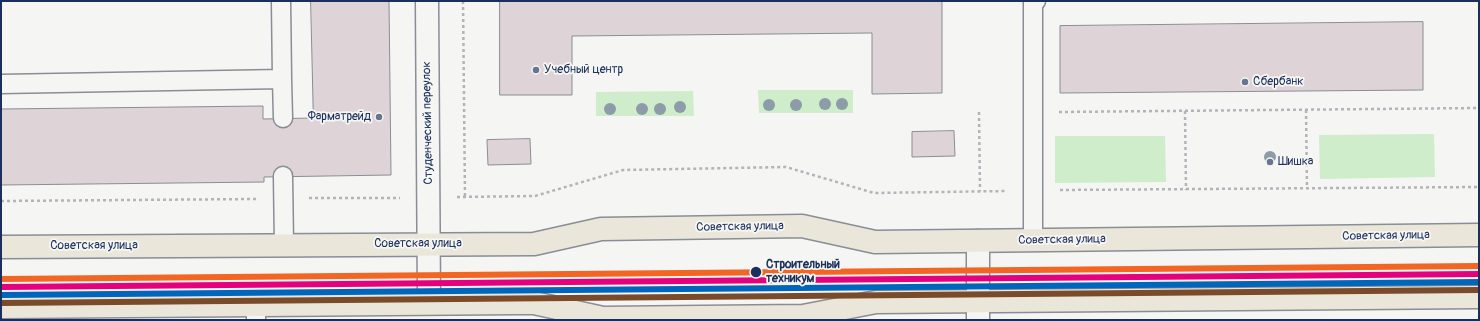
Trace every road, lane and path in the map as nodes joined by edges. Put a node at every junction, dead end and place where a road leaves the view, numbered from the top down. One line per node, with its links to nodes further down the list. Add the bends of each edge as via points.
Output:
1 (281, 1): 5 (lane)
2 (427, 1): 19 (street, Студенческий переулок)
3 (462, 1): 20 (path)
4 (1036, 1): 11 (lane, via 1033,1)
5 (282, 79): 6 (lane); 12 (lane)
6 (1, 84)
7 (1479, 108): 8 (path)
8 (1306, 110): 9 (path); 15 (path)
9 (1185, 111): 11 (path); 17 (path)
10 (979, 112): 18 (path)
11 (1033, 112): 16 (lane)
12 (282, 118)
13 (283, 176): 21 (lane)
14 (1479, 187): 15 (path)
15 (1307, 188): 17 (path)
16 (1033, 190): 17 (path); 18 (path); 25 (lane)
17 (1186, 190)
18 (980, 191): 20 (path, via 874,193 786,167 623,170 535,196)
19 (428, 197): 20 (path); 21 (path); 26 (street, Студенческий переулок)
20 (465, 197)
21 (283, 199): 22 (path); 27 (lane)
22 (1, 201)
23 (1479, 235): 25 (main road, Советская улица)
24 (978, 241): 25 (main road, Советская улица); 26 (main road, Советская улица, via 875,242 802,226 601,229 534,244); 32 (street)
25 (1033, 241)
26 (429, 244): 27 (main road, Советская улица); 30 (street, Студенческий переулок)
27 (284, 245): 28 (main road, Советская улица)
28 (1, 247)
29 (1479, 297): 32 (main road)
30 (429, 303): 32 (main road, via 534,303 603,318 803,316 876,302); 33 (main road)
31 (1, 307): 33 (main road)
32 (978, 310)
33 (256, 312)

